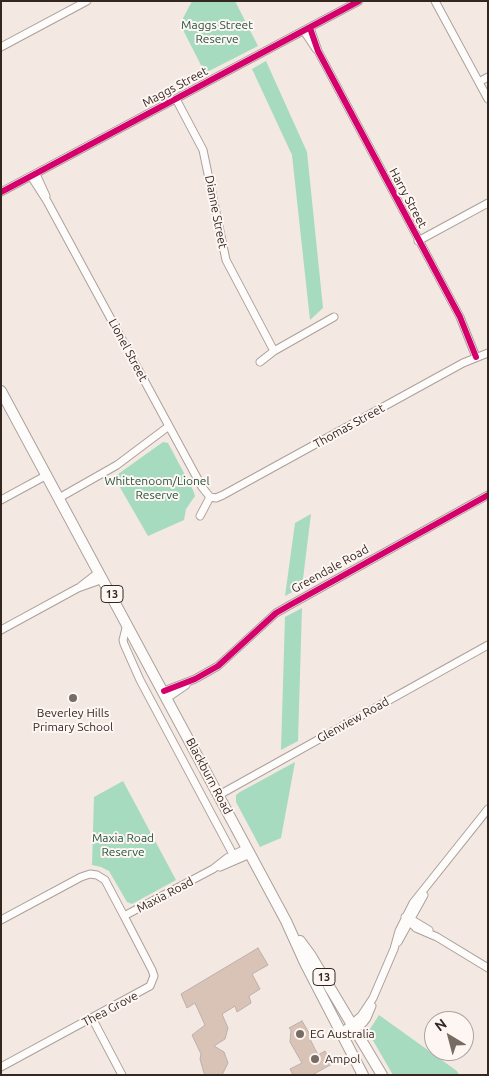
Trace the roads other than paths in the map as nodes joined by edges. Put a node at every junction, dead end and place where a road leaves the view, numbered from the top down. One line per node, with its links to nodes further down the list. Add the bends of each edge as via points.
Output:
1 (87, 1): 5 (street)
2 (435, 1): 7 (street)
3 (354, 3): 4 (street, Maggs Street)
4 (307, 29): 8 (street, Maggs Street); 13 (street, Harry Street)
5 (1, 47)
6 (488, 77): 7 (street)
7 (479, 82): 9 (street)
8 (176, 99): 10 (street, Maggs Street); 15 (street, Dianne Street, via 203,150 226,260)
9 (488, 99)
10 (33, 175): 11 (street, Maggs Street); 20 (street, Lionel Street)
11 (1, 192)
12 (488, 203): 13 (street)
13 (418, 241): 17 (street, Harry Street, via 460,318)
14 (334, 317): 15 (street)
15 (274, 351): 18 (street)
16 (488, 353): 17 (street, Thomas Street)
17 (476, 357): 23 (street, Thomas Street, via 223,495)
18 (260, 362)
19 (1, 391): 21 (main road, Blackburn Road / 13)
20 (169, 426): 23 (street, Lionel Street); 24 (street, via 116,465)
21 (47, 475): 24 (main road, Blackburn Road / 13); 25 (street)
22 (488, 495): 31 (street, Greendale Road, via 276,613 218,666)
23 (210, 497): 26 (street)
24 (59, 498): 27 (main road, Blackburn Road / 13)
25 (1, 500)
26 (200, 516)
27 (101, 576): 28 (main road, Blackburn Road / 13); 29 (street)
28 (127, 623): 31 (main road, Blackburn Road / 13); 35 (street, Blackburn Road, via 124,644 174,747)
29 (1, 630)
30 (488, 646): 32 (street, Glenview Road)
31 (166, 694): 32 (main road, Blackburn Road / 13)
32 (219, 795): 34 (main road, Blackburn Road / 13)
33 (488, 809): 37 (street, via 413,903)
34 (248, 851): 35 (street, Maxia Road); 39 (main road, Blackburn Road / 13)
35 (234, 858): 36 (street, Maxia Road)
36 (124, 916): 38 (street, Maxia Road, via 105,880 90,874); 41 (street, Thea Grove, via 152,970 153,979 144,991)
37 (408, 919): 40 (street, via 421,924); 42 (street, via 399,932 373,998)
38 (1, 920)
39 (290, 928): 42 (main road, Blackburn Road / 13, via 311,956); 43 (main road, Blackburn Road / 13)
40 (488, 968)
41 (92, 1018): 44 (street, Thea Grove); 45 (street)
42 (353, 1026): 43 (street); 47 (main road, Blackburn Road / 13)
43 (341, 1033): 46 (main road, Blackburn Road / 13)
44 (1, 1067)
45 (122, 1075)
46 (363, 1075)
47 (382, 1075)

